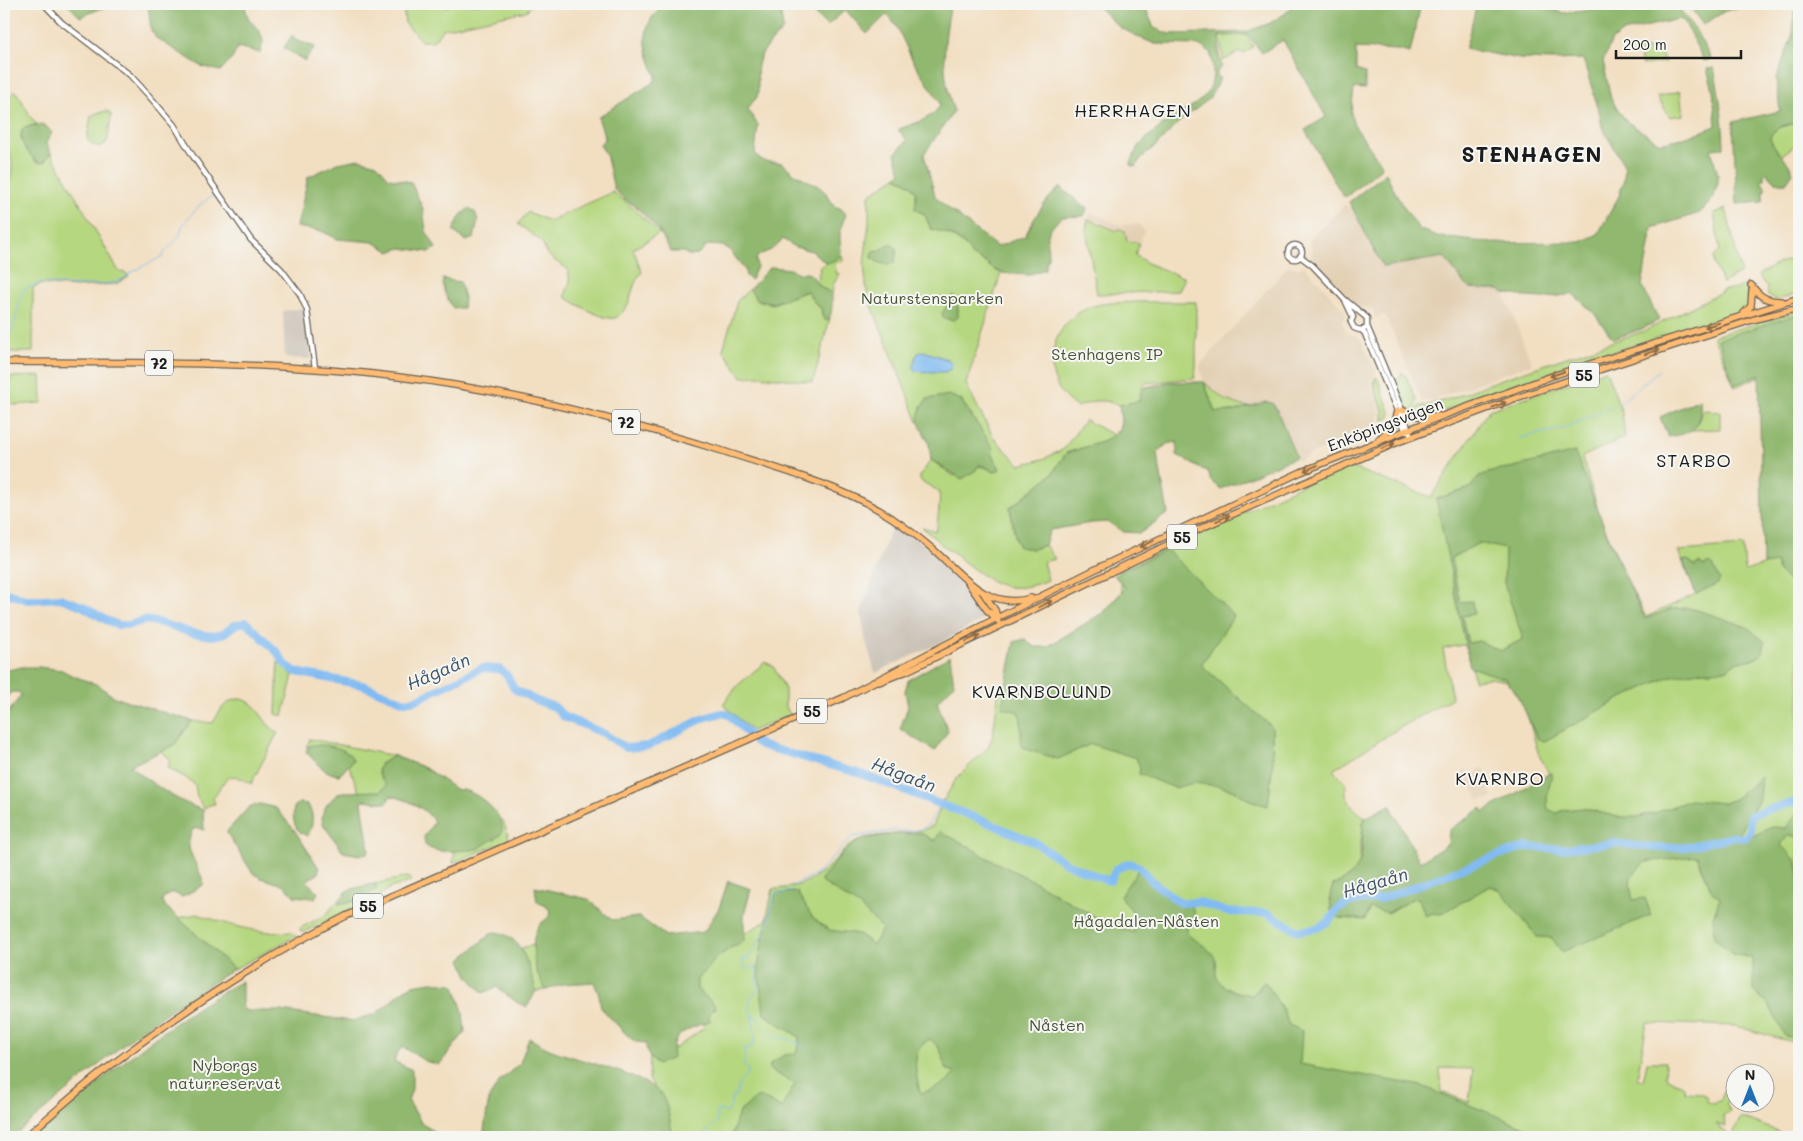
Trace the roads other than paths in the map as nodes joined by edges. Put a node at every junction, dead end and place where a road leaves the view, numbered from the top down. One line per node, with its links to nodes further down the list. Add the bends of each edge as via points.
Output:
1 (44, 4): 13 (street, via 61,22 130,75 172,121 251,240 282,269 300,294 307,310)
2 (1300, 256): 3 (street)
3 (1344, 298): 7 (street); 9 (street)
4 (1799, 298): 5 (main road, Enköpingsvägen / 55)
5 (1789, 301): 8 (main road, Enköpingsvägen / 55); 8 (main road, via 1764,299 1752,288 1751,306)
6 (1799, 308): 17 (main road, Enköpingsvägen / 55, one-way to 6, via 1605,368)
7 (1361, 314): 9 (street); 10 (street, via 1367,318)
8 (1742, 316): 15 (main road, Enköpingsvägen / 55, one-way to 15, via 1555,375)
9 (1353, 317): 11 (street, via 1354,328)
10 (1367, 326): 11 (street); 14 (street)
11 (1362, 330): 14 (street)
12 (4, 362): 13 (main road, 72)
13 (315, 368): 19 (main road, 72, via 453,385 593,413 800,476 867,503 918,537)
14 (1400, 410): 15 (main road, via 1416,416); 16 (street); 18 (main road, via 1391,429)
15 (1445, 415): 16 (main road, Enköpingsvägen / 55)
16 (1408, 431): 17 (street); 18 (main road, Enköpingsvägen / 55)
17 (1411, 437): 25 (main road, Enköpingsvägen / 55, one-way to 17, via 1215,522)
18 (1374, 443): 21 (main road, Enköpingsvägen / 55, one-way to 21, via 1301,472)
19 (967, 581): 20 (main road, 72); 22 (main road, 72)
20 (982, 591): 21 (main road, via 998,600 1012,602); 23 (main road, 72)
21 (1050, 592): 23 (main road, Enköpingsvägen / 55)
22 (987, 610): 23 (main road, 72); 24 (main road)
23 (997, 619): 24 (main road, 55); 25 (main road, 72)
24 (983, 625): 26 (main road, 55)
25 (1001, 625): 26 (main road, 55, one-way to 25, via 907,671)
26 (869, 685): 27 (main road, 55, via 301,939 196,1004 105,1069)
27 (25, 1137)

